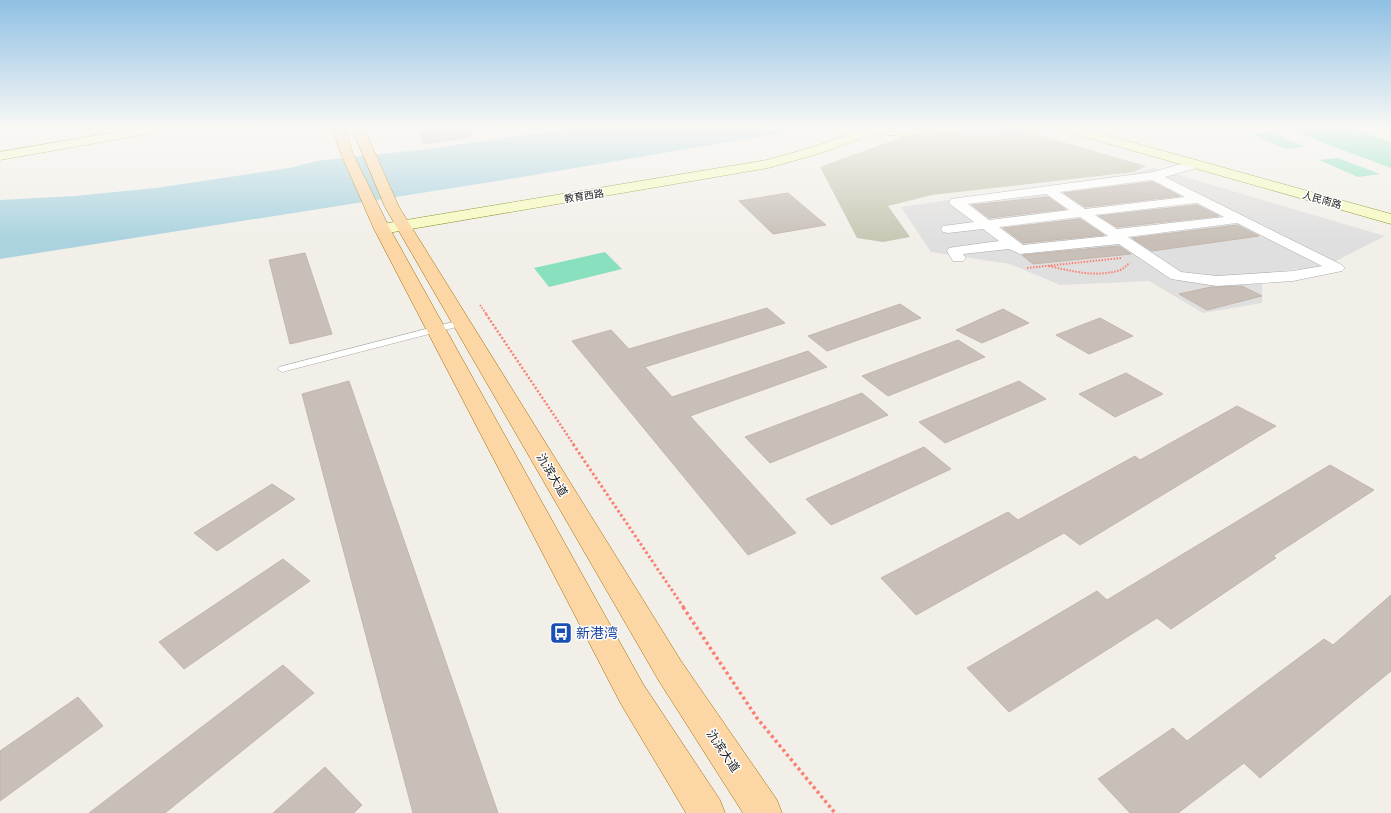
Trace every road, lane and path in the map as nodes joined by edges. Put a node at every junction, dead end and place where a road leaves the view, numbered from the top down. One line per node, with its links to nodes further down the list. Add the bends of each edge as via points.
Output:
1 (355, 166): 10 (main road, 氿滨大道)
2 (372, 166): 10 (main road, 氿滨大道)
3 (758, 166): 10 (street, 教育西路)
4 (1189, 166): 6 (street)
5 (1203, 166): 12 (street, 人民南路)
6 (1154, 176): 7 (street); 8 (street)
7 (1048, 190): 9 (street); 13 (street, via 956,202)
8 (1198, 199): 9 (street); 11 (street)
9 (1084, 213): 13 (street); 15 (street)
10 (387, 218): 23 (main road, 氿滨大道); 24 (main road, 氿滨大道)
11 (1238, 219): 15 (street); 19 (street, via 1337,268 1293,276 1217,281 1177,276)
12 (1391, 219)
13 (988, 224): 14 (street); 16 (street)
14 (948, 229)
15 (1118, 236): 16 (street, via 1020,250); 17 (street)
16 (1013, 244): 18 (street, via 954,251)
17 (1145, 255): 19 (street); 20 (path)
18 (958, 258)
19 (1157, 264): 20 (path, via 1135,262 1127,264 1122,270 1098,273)
20 (1046, 266): 21 (path)
21 (1027, 268)
22 (480, 306): 28 (path, via 757,718)
23 (461, 323): 24 (lane); 27 (main road, 氿滨大道, via 670,671)
24 (436, 330): 25 (lane); 26 (main road, 氿滨大道, via 632,694)
25 (282, 369)
26 (707, 813)
27 (764, 813)
28 (835, 813)

